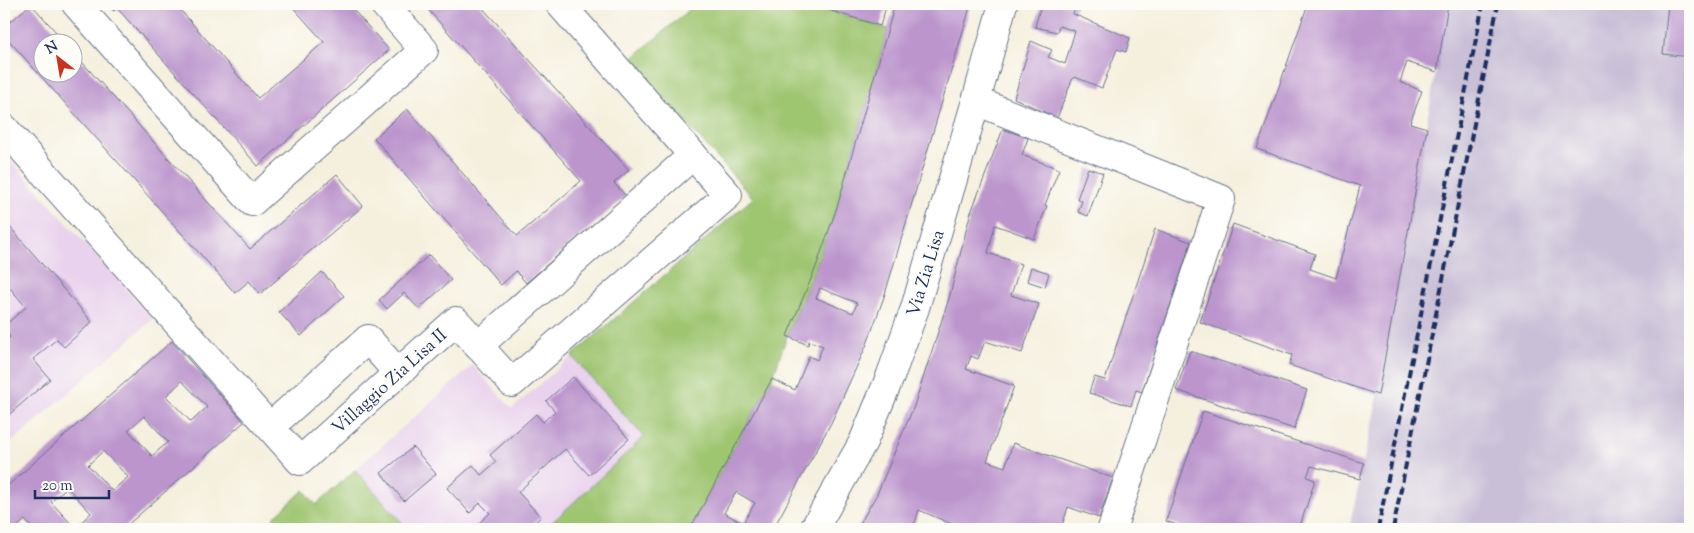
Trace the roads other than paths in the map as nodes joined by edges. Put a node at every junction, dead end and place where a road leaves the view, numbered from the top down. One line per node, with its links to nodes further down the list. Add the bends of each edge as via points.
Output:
1 (76, 4): 2 (street, via 252,202 424,50)
2 (384, 4)
3 (560, 4): 7 (street, Villaggio Zia Lisa II)
4 (1003, 4): 5 (street, Via Zia Lisa)
5 (976, 101): 11 (street, Via Zia Lisa, via 915,308 890,377 863,442); 12 (street, via 1221,199)
6 (4, 128): 10 (street, Villaggio Zia Lisa II)
7 (692, 155): 8 (street); 8 (street, Villaggio Zia Lisa II, via 728,195 512,383)
8 (478, 346): 9 (street, Villaggio Zia Lisa II, via 456,321)
9 (398, 373): 10 (street, Villaggio Zia Lisa II, via 300,461); 10 (street, via 368,339)
10 (270, 427)
11 (814, 529)
12 (1112, 529)

